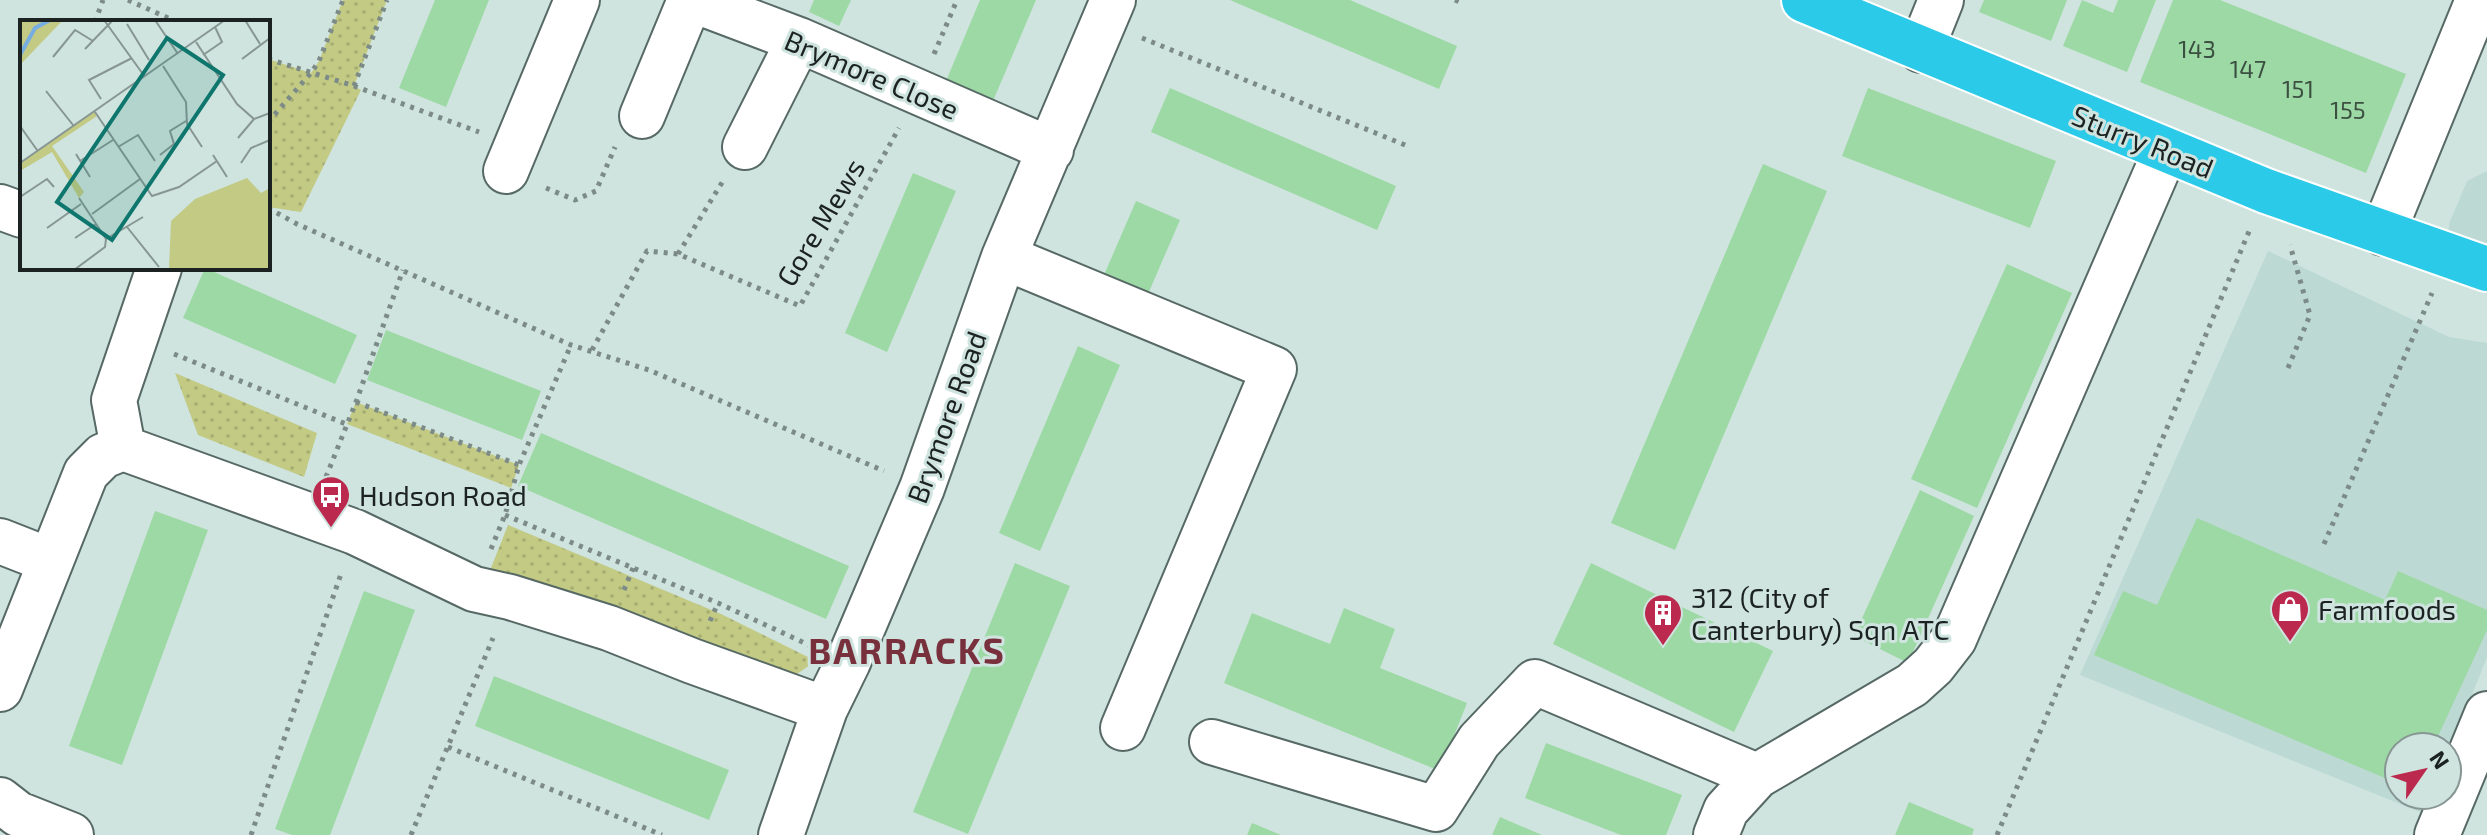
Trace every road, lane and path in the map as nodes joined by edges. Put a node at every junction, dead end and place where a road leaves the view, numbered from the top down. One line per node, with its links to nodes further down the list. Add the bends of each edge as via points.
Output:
1 (103, 0): 14 (path)
2 (128, 0): 15 (path)
3 (343, 0): 19 (path)
4 (387, 0): 20 (path)
5 (577, 0): 29 (street)
6 (691, 0): 16 (street, Brymore Close); 22 (street)
7 (957, 0): 21 (path)
8 (1455, 0): 12 (path)
9 (1804, 0): 17 (highway, Sturry Road)
10 (1941, 0): 17 (street)
11 (2478, 0): 34 (street)
12 (1462, 3)
13 (1108, 12): 26 (path); 27 (street, Brymore Road)
14 (96, 20)
15 (173, 20)
16 (792, 25): 21 (street, Brymore Close); 25 (street)
17 (1921, 50): 28 (highway, Sturry Road)
18 (270, 60): 19 (path)
19 (311, 73): 20 (path); 23 (path)
20 (354, 86): 24 (path)
21 (918, 94): 27 (street, Brymore Close); 35 (path, Gore Mews, via 800,306)
22 (642, 116)
23 (270, 120)
24 (480, 132)
25 (745, 147): 35 (path)
26 (1410, 147)
27 (1051, 150): 36 (street, Brymore Road)
28 (2166, 150): 30 (highway, Sturry Road); 64 (street, via 1954,639 1912,685)
29 (506, 171)
30 (2271, 193): 34 (highway, Sturry Road); 44 (path, via 2310,315); 72 (path)
31 (0, 207): 33 (street)
32 (270, 209): 39 (path)
33 (20, 214)
34 (2383, 233): 37 (highway, Sturry Road)
35 (678, 254): 43 (path, via 647,251)
36 (1004, 257): 49 (street, Brymore Road); 61 (street, via 1274,369)
37 (2487, 269)
38 (158, 270): 40 (street)
39 (403, 270): 42 (path); 45 (path)
40 (136, 338): 46 (path); 47 (street, via 114,400)
41 (2411, 341): 54 (path)
42 (571, 345): 43 (path); 48 (path)
43 (592, 350): 49 (path)
44 (2288, 368)
45 (356, 402): 46 (path); 48 (path)
46 (347, 424): 50 (path)
47 (123, 448): 50 (street); 55 (street, via 103,456 86,473)
48 (519, 465): 51 (path)
49 (922, 488): 57 (street, Brymore Road)
50 (311, 515): 52 (street)
51 (505, 515): 56 (path); 57 (path)
52 (355, 532): 56 (street); 67 (path)
53 (0, 541): 55 (street)
54 (2324, 544)
55 (51, 561): 58 (street)
56 (492, 593): 59 (street, via 609,628); 63 (path)
57 (848, 662): 59 (street, Brymore Road)
58 (0, 689)
59 (825, 709): 70 (street, Brymore Road)
60 (2487, 714): 73 (street)
61 (1123, 728)
62 (1212, 742): 64 (street, via 1436,809 1479,741 1535,682)
63 (448, 747): 68 (path); 69 (path)
64 (1757, 776): 71 (street, via 1726,810)
65 (0, 800): 66 (street, via 18,814)
66 (71, 835)
67 (251, 835)
68 (411, 835)
69 (662, 835)
70 (781, 835)
71 (1716, 835)
72 (1997, 835)
73 (2437, 835)

